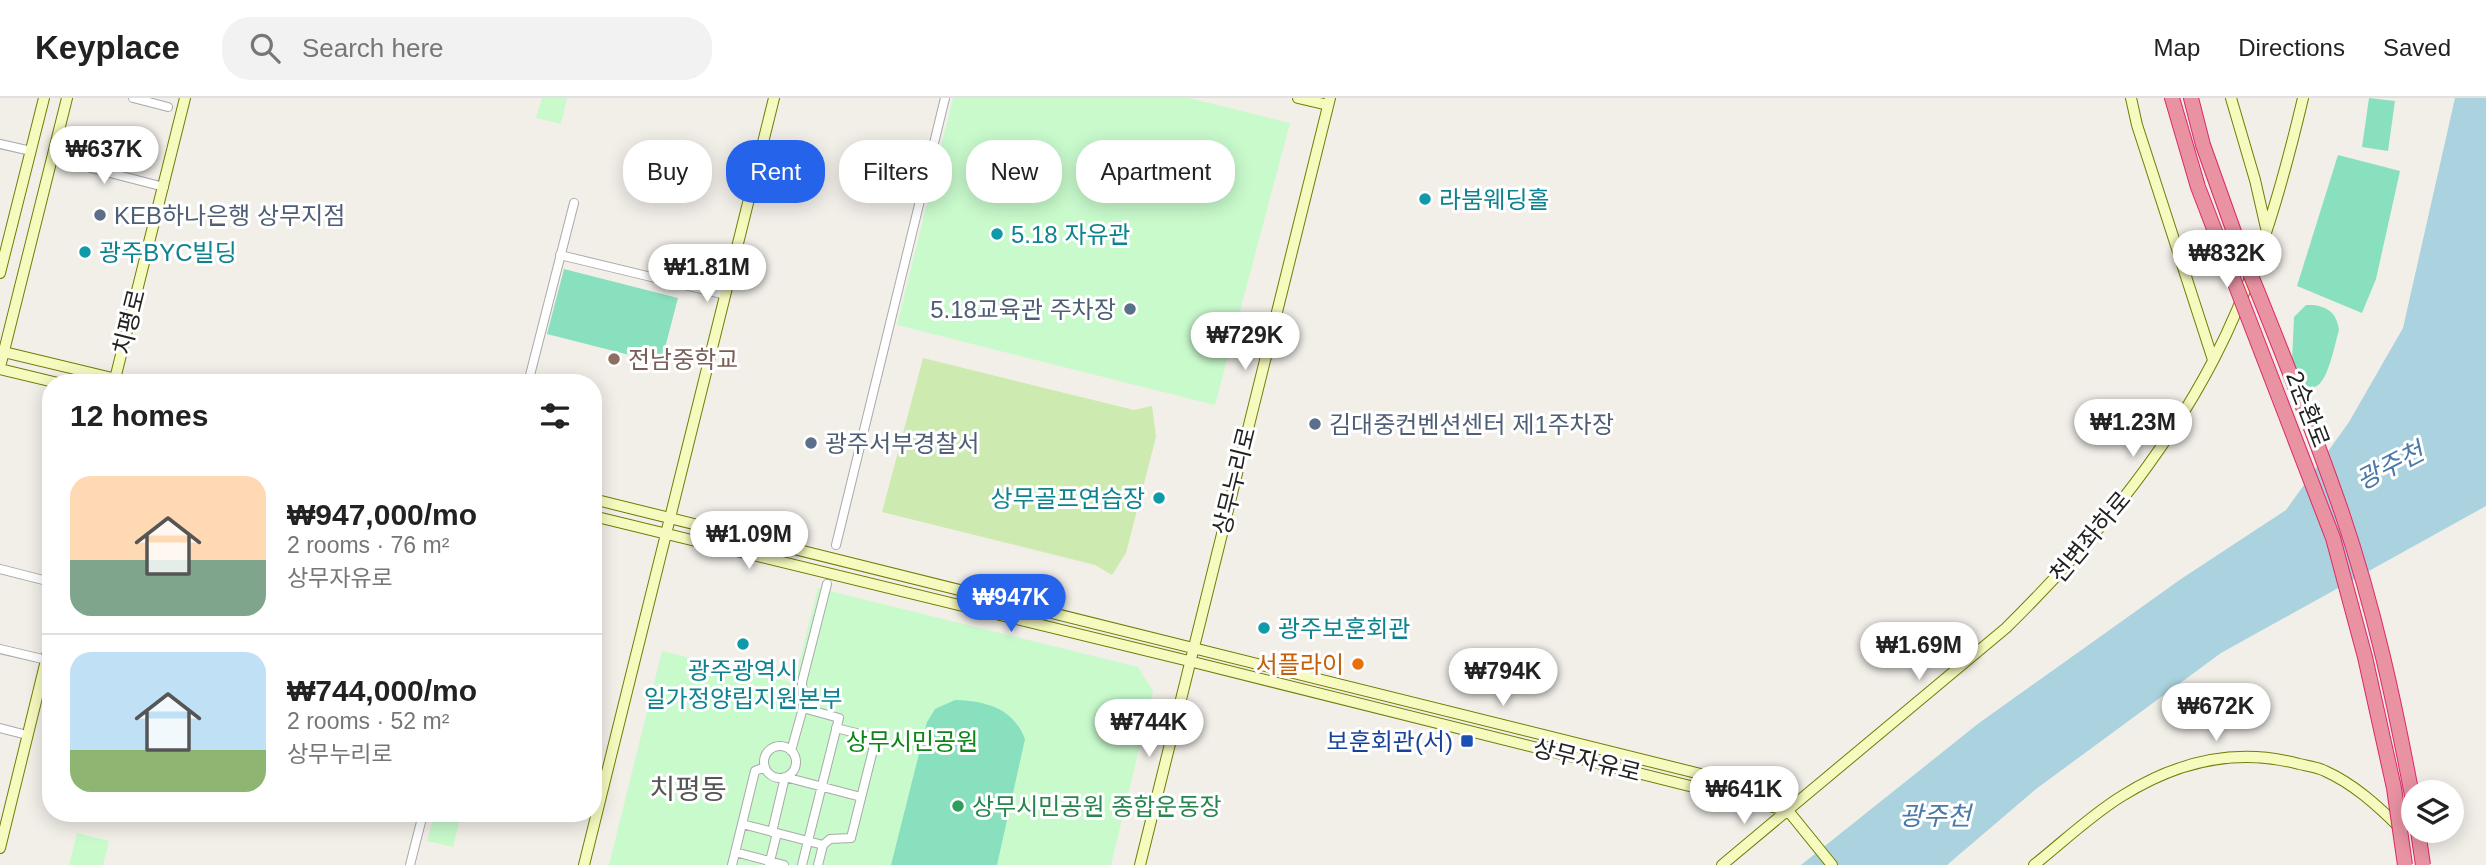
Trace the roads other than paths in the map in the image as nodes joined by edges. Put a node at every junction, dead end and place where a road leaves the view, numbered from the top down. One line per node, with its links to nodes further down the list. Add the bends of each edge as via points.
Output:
1 (44, 98): 16 (street)
2 (67, 98): 17 (street)
3 (133, 98): 14 (street)
4 (185, 98): 18 (street, 치평로)
5 (774, 98): 23 (street)
6 (945, 98): 35 (street)
7 (1298, 98): 13 (street)
8 (2131, 98): 25 (street)
9 (2172, 98): 78 (highway, 2순환로, bridge, via 2198,187 2333,538 2394,788)
10 (2191, 98): 52 (highway, 2순환로, bridge, via 2239,246 2342,514 2372,615)
11 (2231, 98): 20 (street)
12 (2303, 98): 20 (street, 천변좌하로)
13 (1329, 102): 39 (street, 상무누리로)
14 (168, 107)
15 (0, 144): 16 (street)
16 (31, 151): 22 (street)
17 (52, 158): 18 (street); 24 (street)
18 (164, 187): 28 (street, 치평로)
19 (573, 203): 21 (street)
20 (2266, 230): 25 (street, 천변좌하로)
21 (560, 255): 23 (street); 29 (street)
22 (0, 273)
23 (726, 295): 32 (street)
24 (2, 351): 26 (street); 27 (street)
25 (2213, 360): 55 (street, 천변좌하로, via 2157,453 2057,578 1935,689)
26 (0, 368): 30 (street)
27 (88, 374)
28 (116, 374)
29 (530, 374)
30 (42, 379)
31 (602, 501): 32 (street, 상무자유로)
32 (670, 517): 34 (street); 39 (street, 상무자유로)
33 (602, 518): 34 (street, 상무자유로)
34 (666, 534): 42 (street, 상무자유로); 50 (street)
35 (836, 545)
36 (0, 569): 37 (street)
37 (42, 580)
38 (827, 584): 44 (street, via 802,682)
39 (1193, 646): 42 (street, 상무누리로); 55 (street, 상무자유로, via 1773,792)
40 (0, 649): 41 (street)
41 (42, 659)
42 (1189, 661): 55 (street, 상무자유로); 74 (street, 상무누리로)
43 (42, 681): 47 (street)
44 (803, 708): 46 (street, via 839,718); 48 (street)
45 (0, 728): 47 (street)
46 (836, 728): 53 (street); 54 (street, via 876,738)
47 (27, 735): 65 (street)
48 (791, 751): 49 (street, via 782,746 772,748); 51 (street, via 795,766)
49 (765, 767): 51 (street, via 776,777); 59 (street, via 755,771)
50 (602, 776)
51 (785, 777): 53 (street); 60 (street)
52 (2409, 780)
53 (821, 788): 54 (street); 61 (street)
54 (861, 797): 64 (street, via 851,838 830,839)
55 (1786, 810): 75 (street, 천변좌하로); 76 (street)
56 (421, 822): 68 (street)
57 (592, 822): 69 (street)
58 (2401, 823): 77 (street, via 2323,769 2232,756 2183,766 2150,780 2120,797)
59 (742, 824): 60 (street); 66 (street)
60 (774, 832): 61 (street); 67 (street)
61 (808, 841): 64 (street); 72 (street)
62 (2416, 843): 79 (highway, bridge)
63 (2417, 843): 80 (street)
64 (823, 845): 73 (street)
65 (0, 848)
66 (735, 852): 67 (street); 70 (street)
67 (770, 863): 71 (street)
68 (410, 865)
69 (583, 865)
70 (732, 865)
71 (784, 865)
72 (802, 865)
73 (818, 865)
74 (1140, 865)
75 (1722, 865)
76 (1832, 865)
77 (2034, 865)
78 (2405, 865)
79 (2423, 865)
80 (2428, 865)

